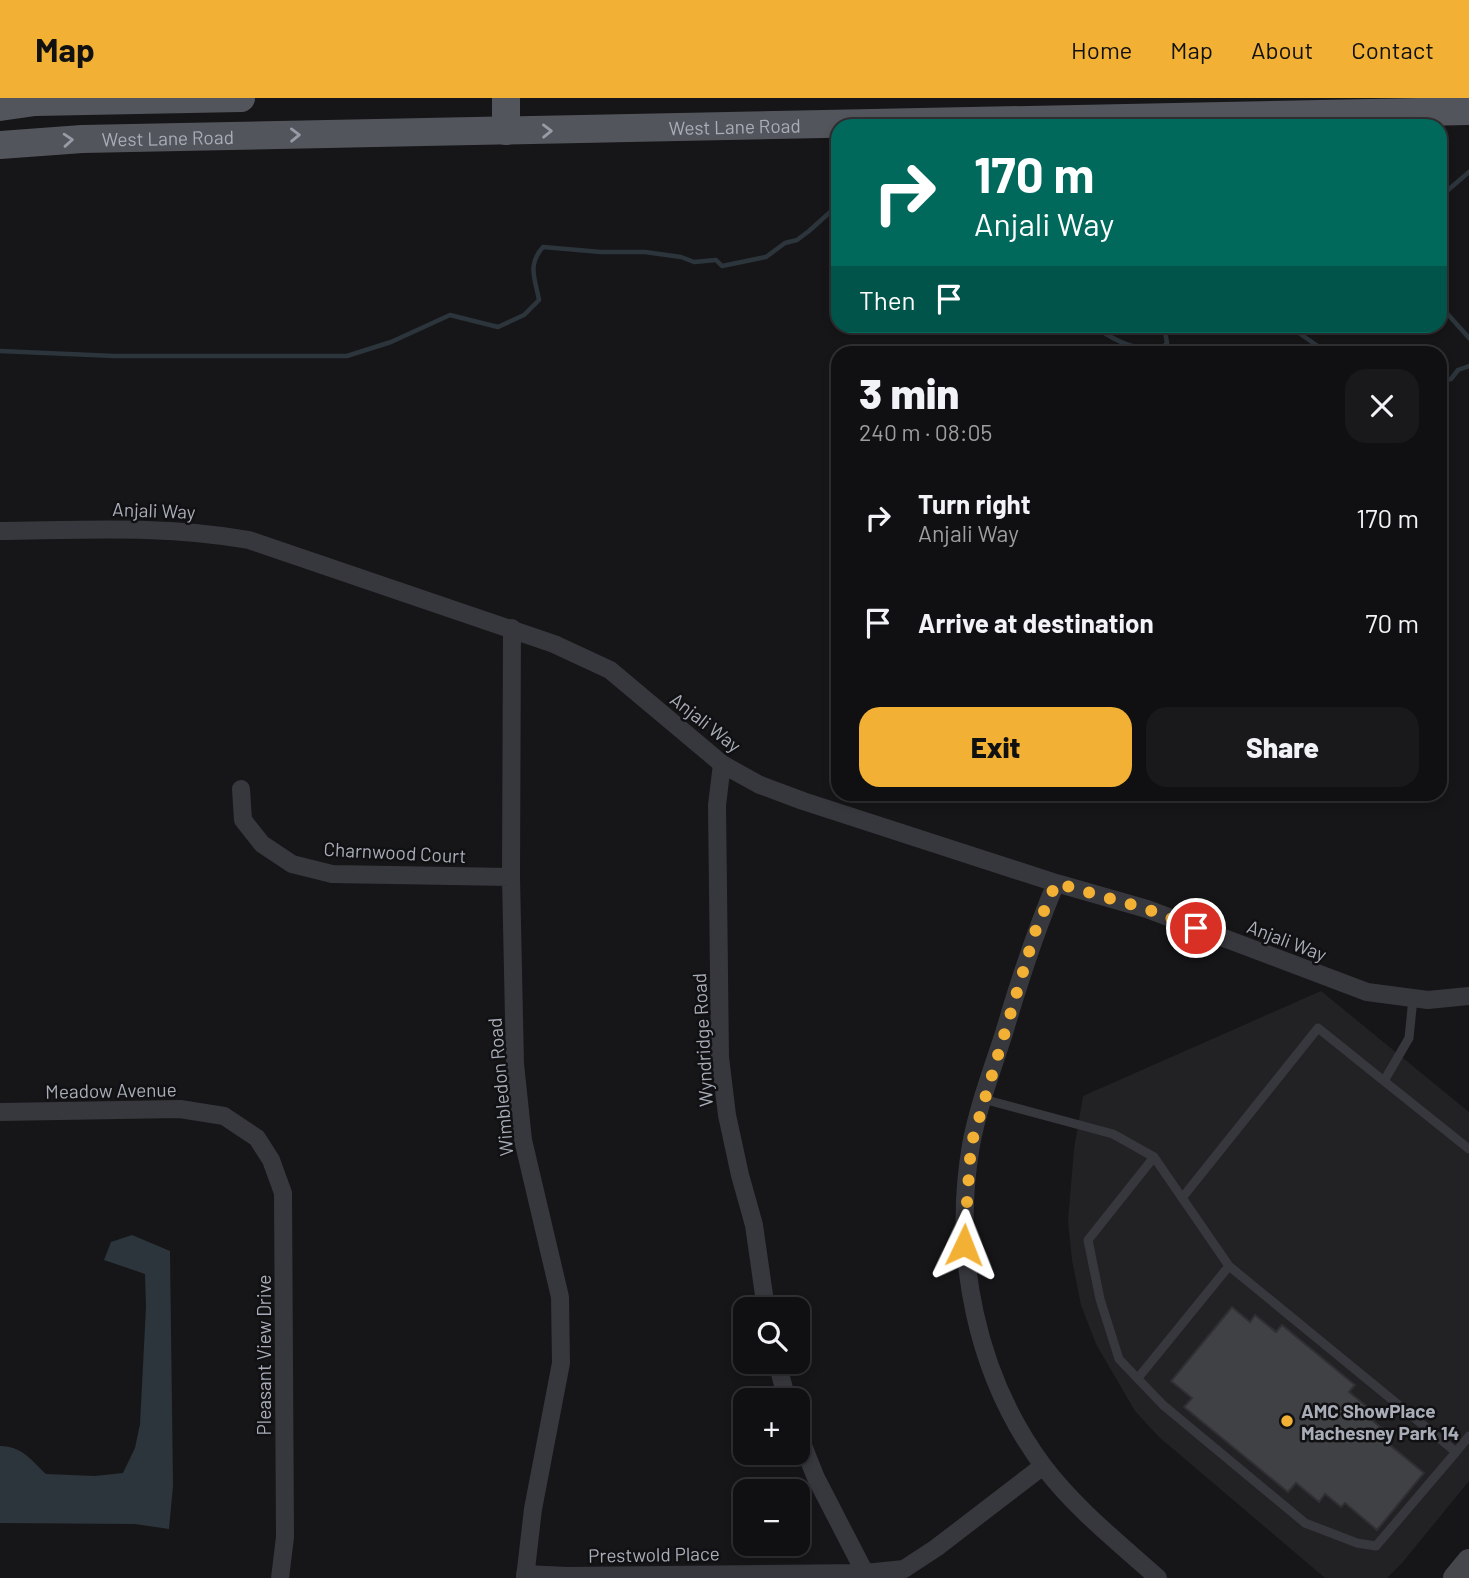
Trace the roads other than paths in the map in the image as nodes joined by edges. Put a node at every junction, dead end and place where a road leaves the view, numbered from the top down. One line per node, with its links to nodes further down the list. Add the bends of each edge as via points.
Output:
1 (241, 98): 3 (main road, West Lane Road, via 35,102)
2 (506, 98): 8 (main road)
3 (0, 107)
4 (1227, 107): 5 (main road, West Lane Road); 6 (main road, West Lane Road, one-way to 4)
5 (1469, 111)
6 (866, 119)
7 (831, 120): 8 (main road, West Lane Road, one-way to 7)
8 (506, 131): 9 (main road, West Lane Road, one-way to 8, via 82,139)
9 (0, 145)
10 (0, 531): 11 (street, Anjali Way, via 150,528 249,540)
11 (512, 628): 12 (street, Anjali Way, via 610,670); 14 (street, Wimbledon Road)
12 (722, 764): 15 (street, Anjali Way, via 803,802); 26 (street, Wyndridge Road, via 717,805 720,1057 727,1115 754,1225)
13 (241, 789): 14 (street, Charnwood Court, via 243,820 262,844 292,864 332,874)
14 (511, 877): 34 (street, Wimbledon Road, via 515,1064 523,1140 560,1297 561,1363)
15 (1056, 883): 17 (street, Anjali Way, via 1147,909 1367,992); 19 (street, via 1035,932)
16 (1469, 996): 17 (street, Anjali Way)
17 (1413, 998): 18 (lane, via 1409,1038)
18 (1384, 1081): 22 (lane); 24 (lane, via 1318,1028)
19 (983, 1099): 23 (lane, via 1113,1134); 31 (street, via 971,1145 965,1205 970,1288 978,1331 996,1380)
20 (0, 1112): 21 (street, Meadow Avenue, via 180,1109 224,1116)
21 (257, 1138): 35 (street, Pleasant View Drive, via 283,1193 285,1537)
22 (1469, 1149)
23 (1154, 1157): 24 (lane); 27 (lane, via 1088,1240 1119,1359)
24 (1182, 1198): 25 (lane)
25 (1229, 1266): 27 (lane); 29 (lane)
26 (764, 1297)
27 (1138, 1378): 29 (lane, via 1163,1405 1305,1523 1357,1543 1376,1546)
28 (1469, 1436): 29 (lane)
29 (1456, 1452)
30 (810, 1463): 33 (street)
31 (1044, 1466): 33 (street, Prestwold Place, via 904,1569); 36 (street, via 1069,1497)
32 (1469, 1561): 37 (main road)
33 (865, 1573): 34 (street, Prestwold Place)
34 (525, 1576)
35 (280, 1578)
36 (1158, 1578)
37 (1455, 1578)

